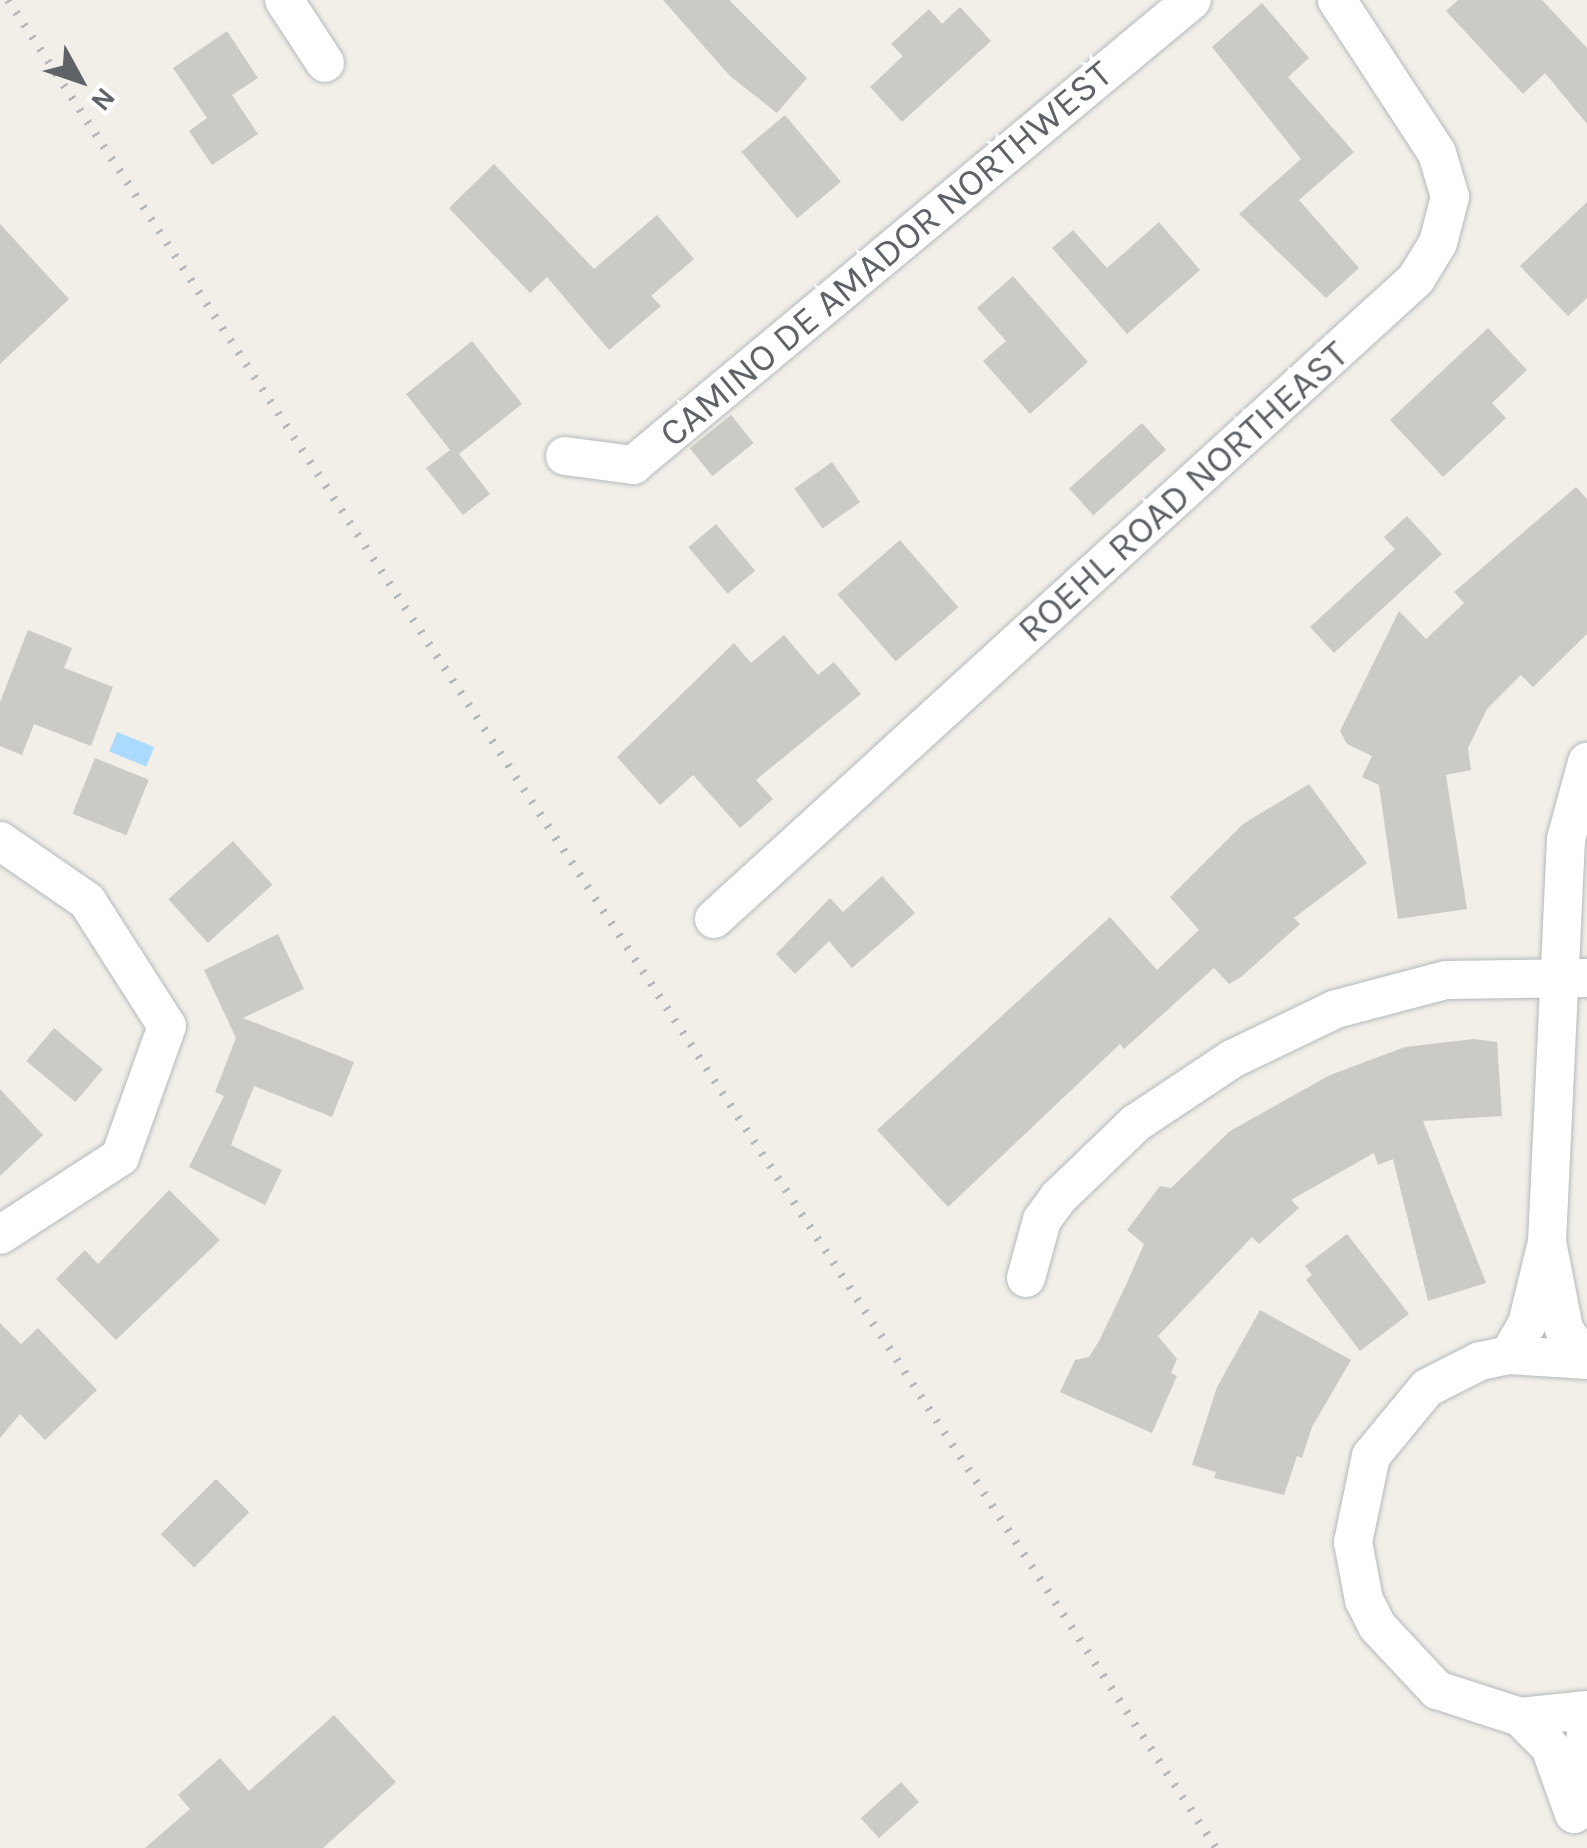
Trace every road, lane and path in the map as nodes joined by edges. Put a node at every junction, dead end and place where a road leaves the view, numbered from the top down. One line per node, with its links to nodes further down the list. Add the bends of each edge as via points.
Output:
1 (284, 0): 4 (street)
2 (1192, 0): 5 (street, CAMINO DE AMADOR NORTHWEST, via 633,465)
3 (1338, 0): 8 (street, ROEHL ROAD NORTHEAST, via 1437,153 1450,197 1438,243 1416,279)
4 (326, 63)
5 (565, 456)
6 (1587, 762): 9 (street, via 1566,839)
7 (0, 841): 10 (street, via 88,901 167,1026 120,1157)
8 (714, 919)
9 (1573, 976): 11 (street); 12 (street, via 1446,980 1388,994 1336,1009 1232,1059 1136,1123 1059,1196 1042,1220)
10 (0, 1235)
11 (1548, 1242): 13 (street, via 1527,1324); 14 (street, via 1564,1330)
12 (1026, 1278)
13 (1508, 1355): 14 (street); 16 (street, via 1452,1373 1405,1408 1360,1484 1353,1542 1364,1600 1413,1672 1463,1703)
14 (1586, 1360)
15 (1587, 1710): 16 (street)
16 (1520, 1718): 18 (street, via 1550,1746)
17 (1587, 1727): 18 (street)
18 (1576, 1831)

